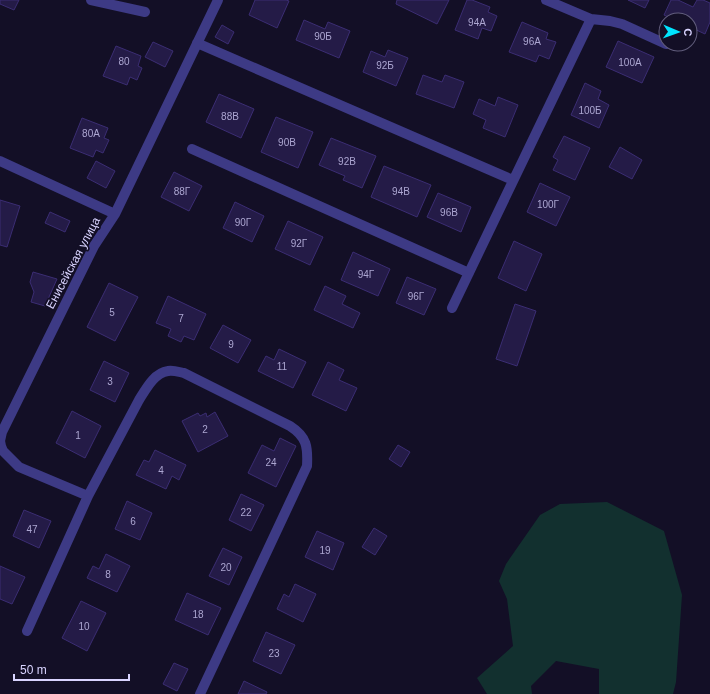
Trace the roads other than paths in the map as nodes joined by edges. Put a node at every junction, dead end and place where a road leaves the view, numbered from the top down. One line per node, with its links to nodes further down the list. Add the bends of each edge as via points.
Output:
1 (91, 0): 4 (street)
2 (218, 0): 7 (street, Енисейская улица)
3 (546, 0): 5 (street)
4 (145, 12)
5 (591, 19): 6 (street, via 622,24); 10 (street)
6 (658, 40)
7 (197, 44): 10 (street); 11 (street, Енисейская улица)
8 (192, 149): 12 (street)
9 (0, 161): 11 (street)
10 (513, 180): 12 (street)
11 (115, 214): 14 (street, Енисейская улица, via 94,246 2,432 0,441 3,451 19,467)
12 (469, 273): 13 (street)
13 (452, 308)
14 (88, 496): 15 (street); 16 (street, via 148,385 168,371 184,373 290,426 304,439 308,451 307,466)
15 (27, 631)
16 (200, 694)

